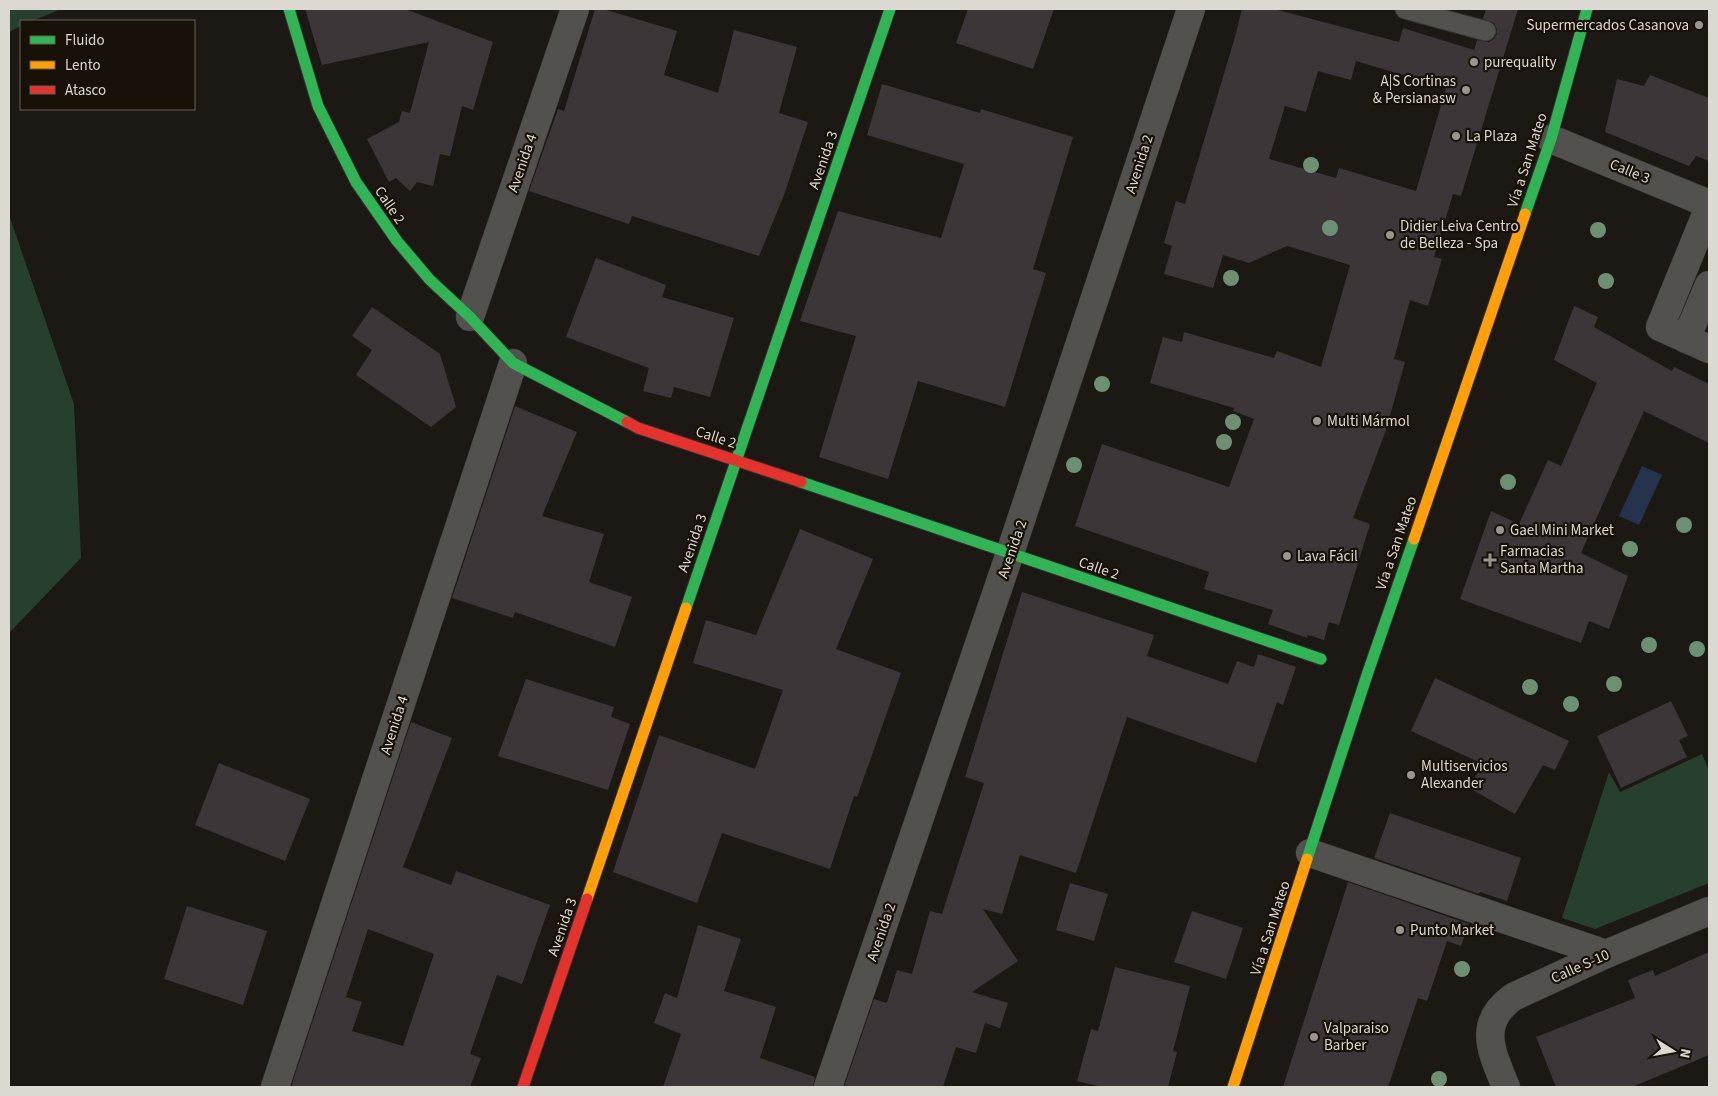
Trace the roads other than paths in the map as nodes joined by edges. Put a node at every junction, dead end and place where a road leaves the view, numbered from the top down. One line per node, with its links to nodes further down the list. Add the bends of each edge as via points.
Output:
1 (289, 9): 11 (street, Calle 2, via 318,106 356,182 397,242 430,280)
2 (575, 9): 11 (street, Avenida 4)
3 (890, 9): 14 (street, Avenida 3)
4 (1191, 9): 15 (street, Avenida 2)
5 (1405, 9): 7 (lane)
6 (1586, 9): 8 (street, Vía a San Mateo)
7 (1486, 31)
8 (1550, 139): 9 (street, Calle 3); 17 (street, Vía a San Mateo, via 1367,675)
9 (1709, 205): 12 (street, via 1660,327)
10 (1709, 285): 12 (street)
11 (470, 317): 13 (street, Calle 2)
12 (1698, 344)
13 (513, 363): 14 (street, Calle 2, via 638,428); 20 (street, Avenida 4)
14 (736, 460): 15 (street, Calle 2); 21 (street, Avenida 3)
15 (1010, 553): 16 (street, Calle 2); 22 (street, Avenida 2)
16 (1321, 659)
17 (1310, 853): 19 (street); 23 (street, Vía a San Mateo)
18 (1709, 911): 19 (street, Calle S-10)
19 (1606, 954): 24 (street, Calle S-10, via 1503,1004 1490,1028 1489,1041)
20 (275, 1087)
21 (523, 1087)
22 (828, 1087)
23 (1233, 1087)
24 (1506, 1087)

